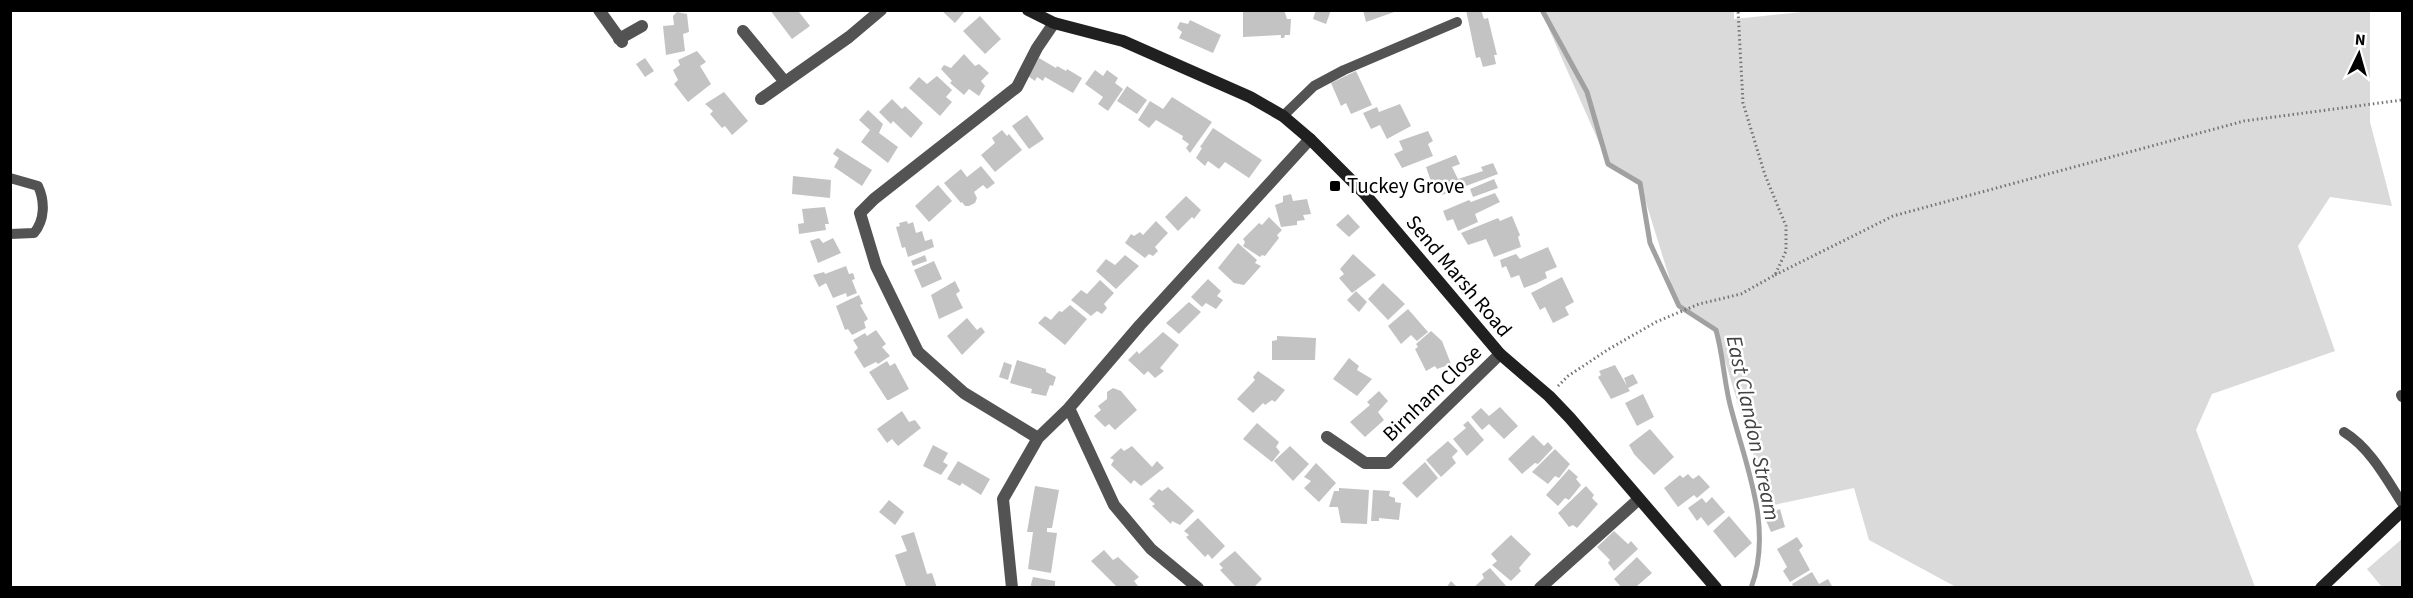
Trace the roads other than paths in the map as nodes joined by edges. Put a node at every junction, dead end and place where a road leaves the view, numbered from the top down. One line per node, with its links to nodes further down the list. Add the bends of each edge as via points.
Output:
1 (599, 10): 6 (street, via 621,40)
2 (881, 10): 8 (street)
3 (1028, 10): 5 (main road, Send Marsh Road)
4 (1457, 22): 10 (lane, via 1314,86)
5 (1054, 23): 10 (main road, Send Marsh Road, via 1123,41 1250,97); 18 (street, via 1017,87 860,213 876,266 918,352 964,393)
6 (642, 26)
7 (743, 31): 8 (street)
8 (785, 82): 9 (street)
9 (761, 99)
10 (1282, 116): 11 (main road, Send Marsh Road)
11 (1310, 139): 14 (main road, Send Marsh Road, via 1364,193); 15 (street)
12 (10, 178): 13 (lane, via 38,186 43,202 41,225 34,233)
13 (10, 234)
14 (1500, 354): 17 (street, Birnham Close, via 1388,463 1365,463); 19 (main road, Send Marsh Road, via 1549,396)
15 (1069, 408): 18 (street); 23 (street, via 1114,505 1151,549)
16 (2344, 432): 20 (lane, via 2376,464)
17 (1327, 437)
18 (1038, 438): 22 (street, via 1003,500)
19 (1639, 499): 24 (street); 25 (main road, Send Marsh Road)
20 (2403, 503)
21 (2403, 511): 26 (main road)
22 (1012, 588)
23 (1198, 588)
24 (1540, 588)
25 (1716, 588)
26 (2322, 588)

